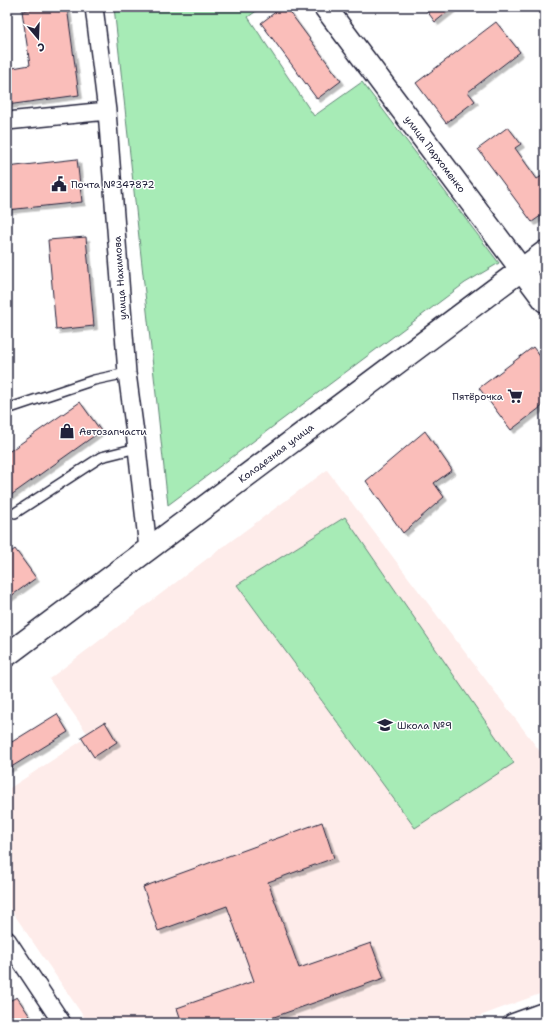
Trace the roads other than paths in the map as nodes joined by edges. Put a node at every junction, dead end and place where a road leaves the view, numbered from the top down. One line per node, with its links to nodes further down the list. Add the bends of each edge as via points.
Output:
1 (94, 7): 3 (street, улица Нахимова)
2 (325, 7): 6 (main road, улица Пархоменко)
3 (107, 111): 4 (street); 8 (street, улица Нахимова)
4 (7, 121)
5 (545, 252): 6 (main road, Колодезная улица)
6 (522, 270): 7 (main road, улица Пархоменко); 12 (main road, Колодезная улица)
7 (545, 300)
8 (127, 373): 9 (lane, via 94,380); 10 (street, улица Нахимова)
9 (7, 409)
10 (137, 448): 11 (lane, via 101,457); 12 (street, улица Нахимова)
11 (15, 513)
12 (148, 549): 13 (main road, Колодезная улица)
13 (7, 655)
14 (7, 940): 16 (street)
15 (545, 1011): 17 (street)
16 (62, 1023)
17 (512, 1023)

